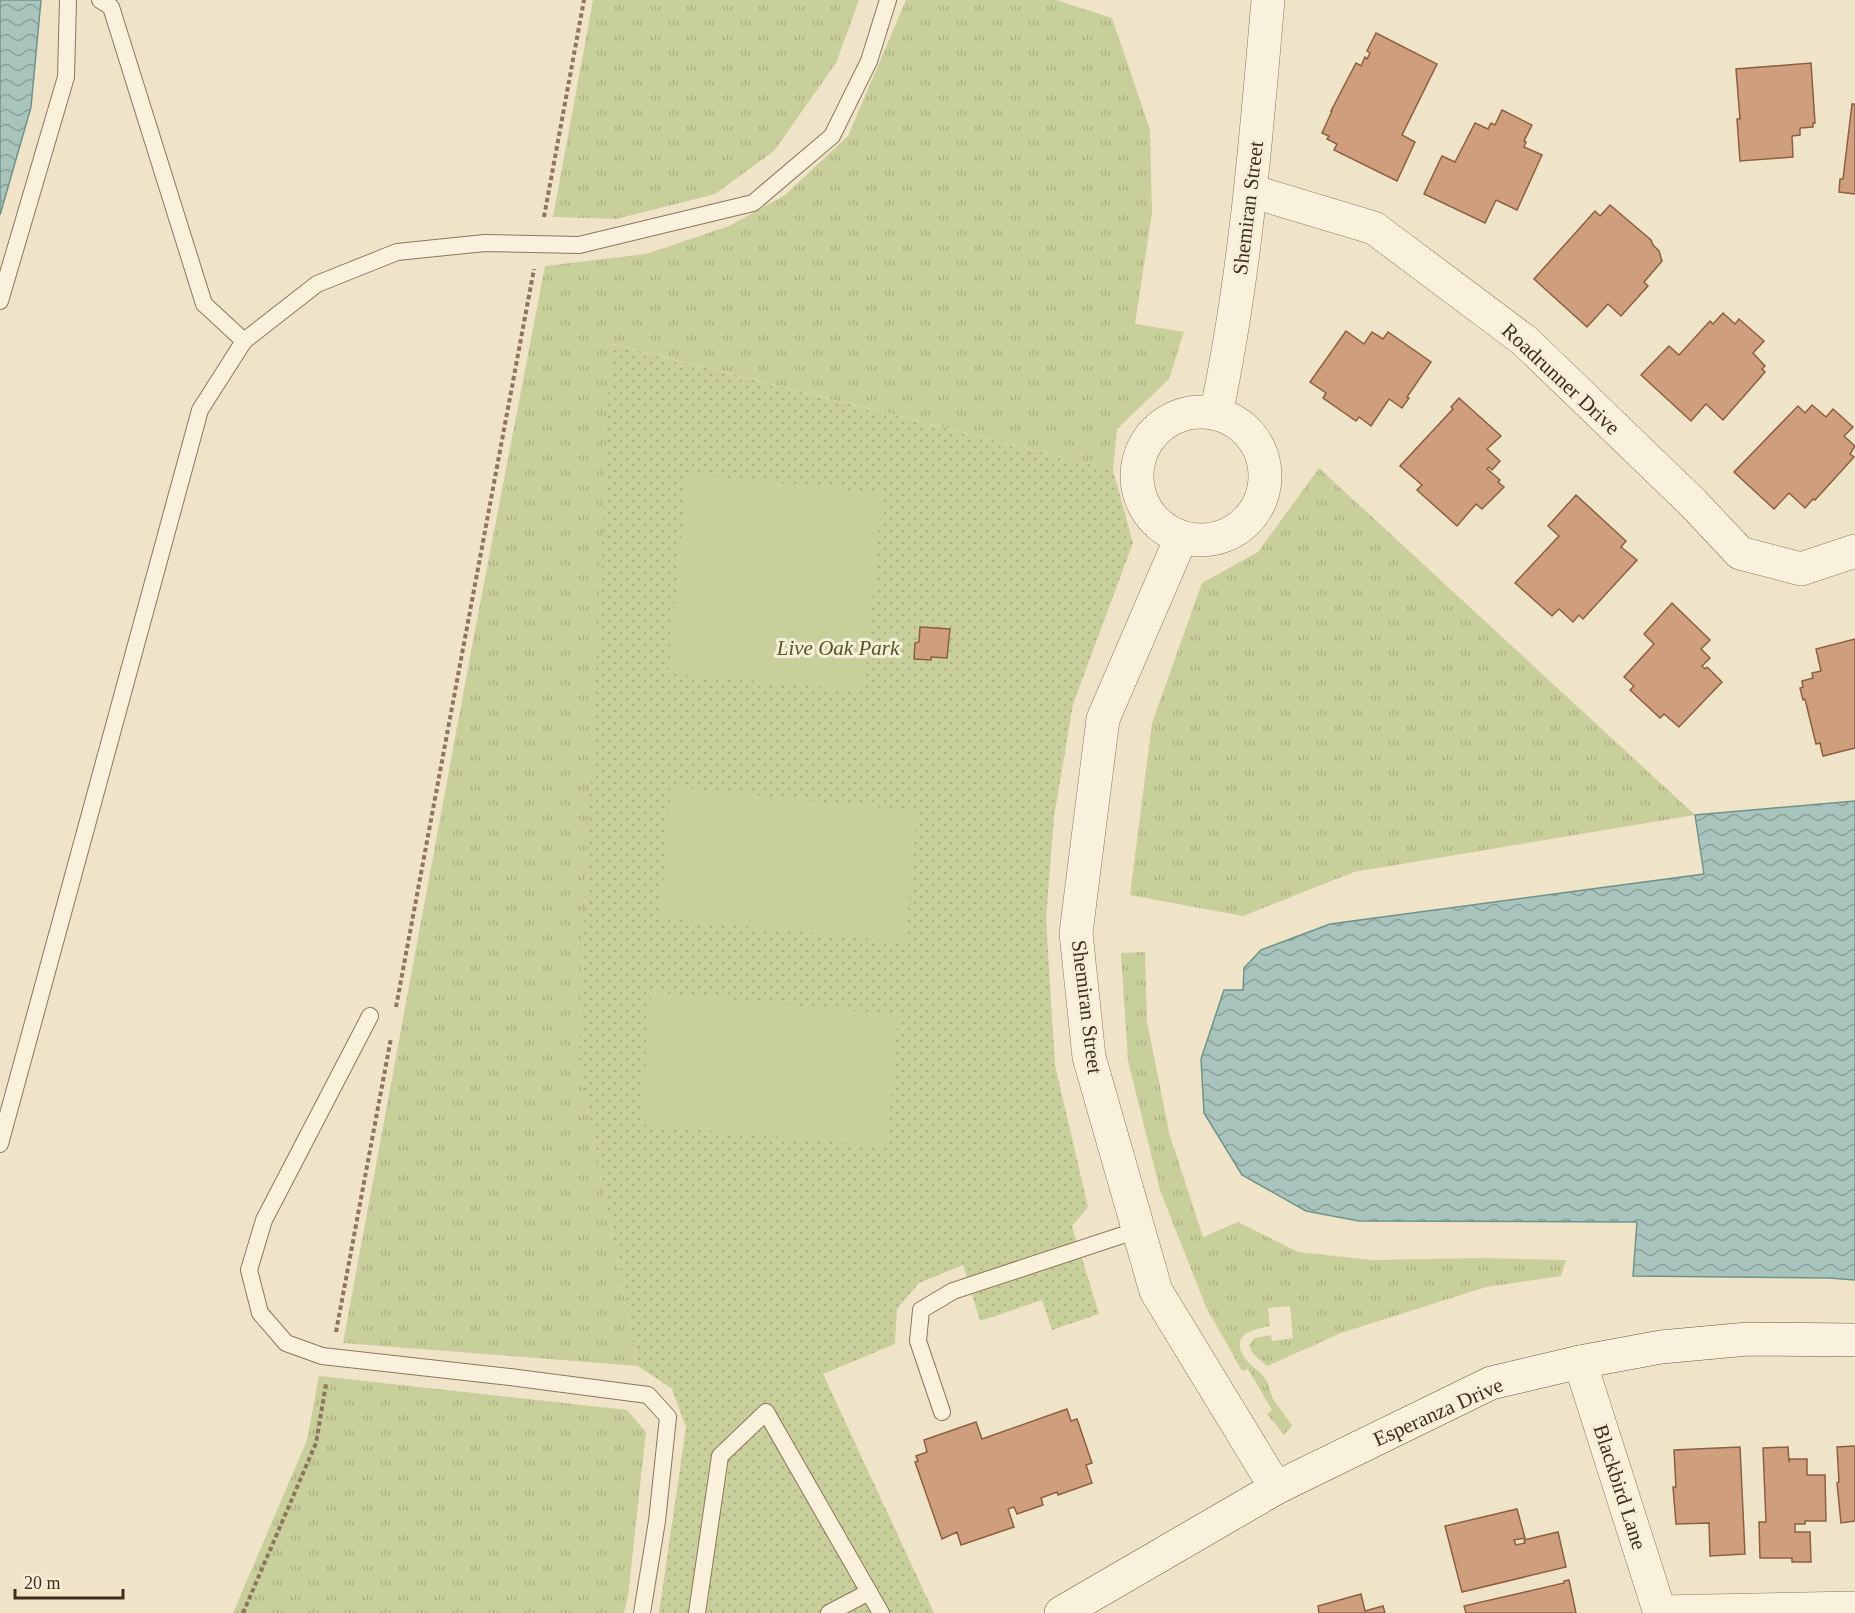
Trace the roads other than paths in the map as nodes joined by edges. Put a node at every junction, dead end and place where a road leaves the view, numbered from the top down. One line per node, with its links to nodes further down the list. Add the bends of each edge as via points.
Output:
1 (68, 0): 6 (lane, via 66,77)
2 (100, 0): 7 (lane, via 111,7 204,304)
3 (888, 0): 7 (lane, via 869,61 832,136 753,203 579,245 485,243 397,252 317,284)
4 (1268, 0): 5 (street, Shemiran Street)
5 (1251, 190): 8 (street, Shemiran Street, via 1231,343); 10 (street, Roadrunner Drive, via 1374,228 1525,340 1740,552 1801,568)
6 (0, 302)
7 (244, 342): 12 (lane, via 200,410)
8 (1216, 414): 9 (street, via 1182,414 1163,423 1149,437 1140,455 1136,475 1149,514); 9 (street, via 1244,427 1258,444 1265,465 1265,488 1244,525 1225,536 1203,541)
9 (1181, 538): 13 (street, Shemiran Street, via 1104,719 1076,933 1089,1057)
10 (1855, 551)
11 (370, 1016): 21 (lane, via 264,1220 249,1270 260,1313 286,1343 322,1356 648,1395 668,1417)
12 (0, 1144)
13 (1138, 1230): 16 (lane, via 953,1291 921,1310 918,1341); 17 (street, Shemiran Street, via 1156,1291)
14 (1855, 1340): 15 (street, Esperanza Drive, via 1749,1339 1661,1347)
15 (1580, 1362): 17 (street, Esperanza Drive, via 1491,1383); 20 (street, Blackbird Lane)
16 (942, 1412)
17 (1276, 1488): 25 (street, Esperanza Drive)
18 (869, 1592): 22 (lane, via 766,1412 720,1456); 23 (lane); 24 (lane)
19 (1855, 1608): 20 (street)
20 (1660, 1612)
21 (642, 1613)
22 (697, 1613)
23 (829, 1613)
24 (881, 1613)
25 (1061, 1613)

